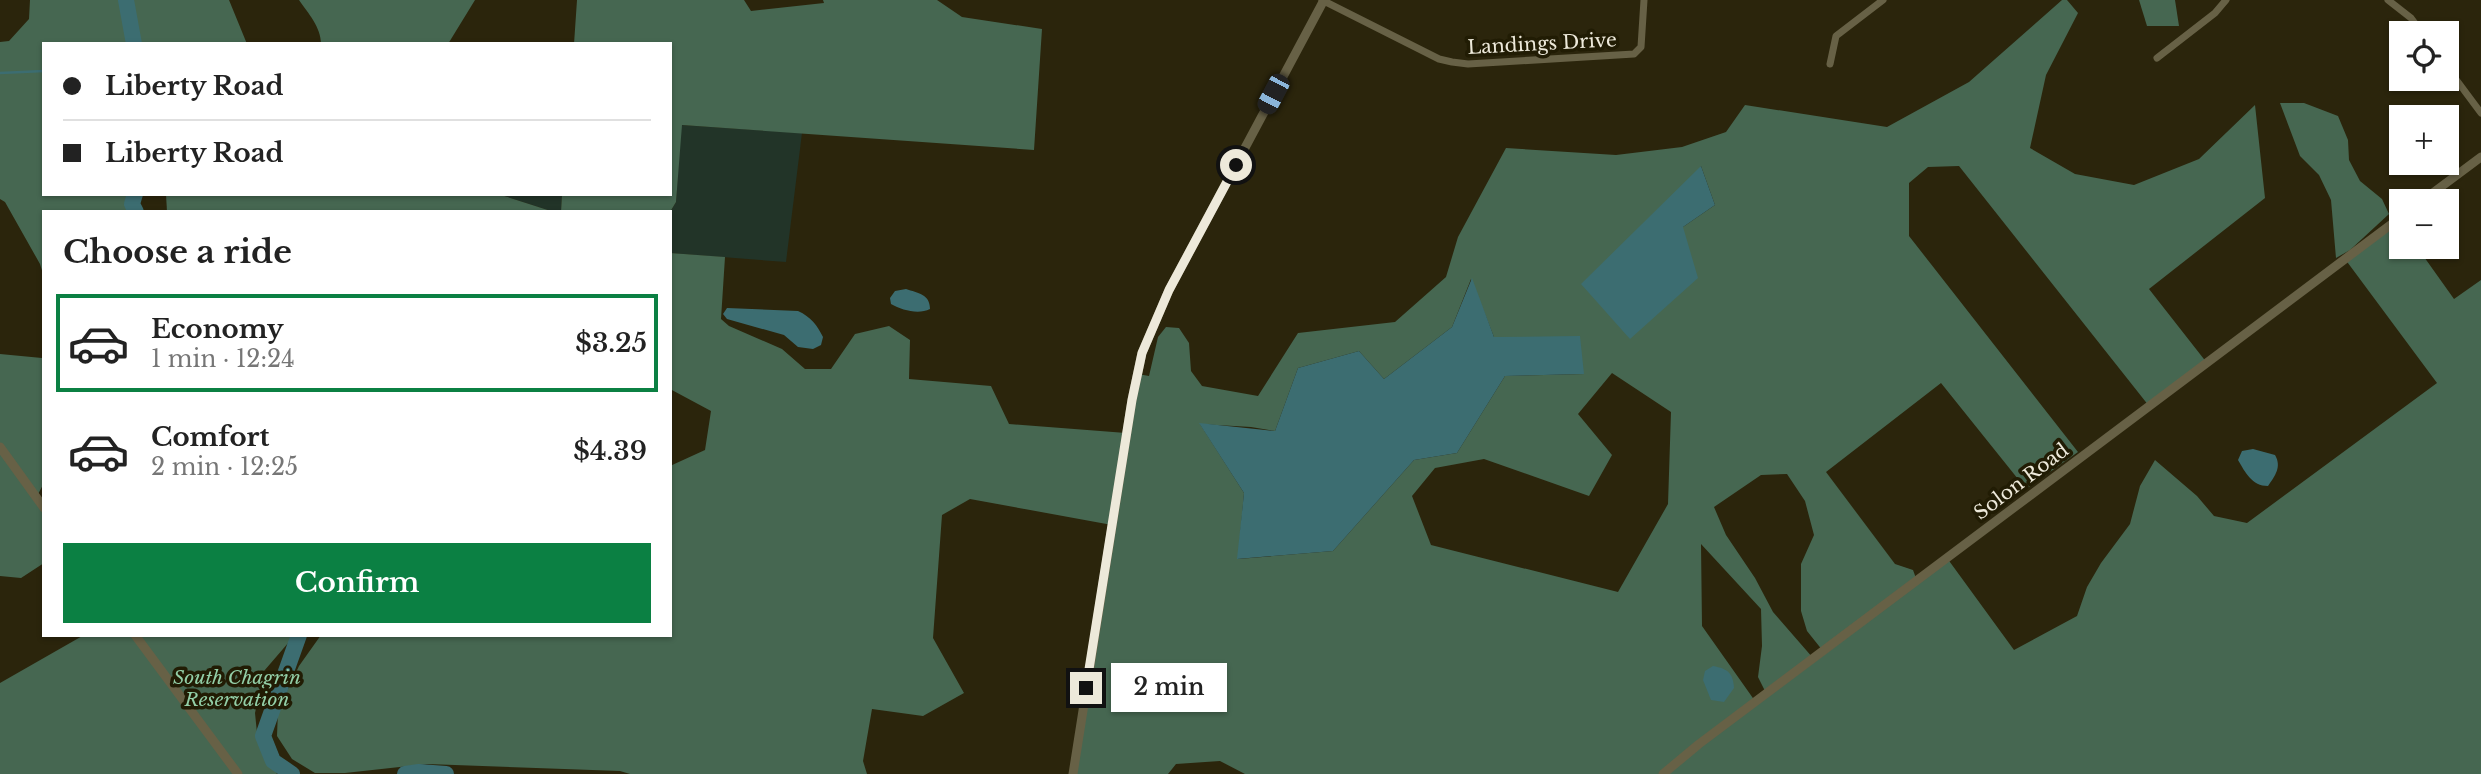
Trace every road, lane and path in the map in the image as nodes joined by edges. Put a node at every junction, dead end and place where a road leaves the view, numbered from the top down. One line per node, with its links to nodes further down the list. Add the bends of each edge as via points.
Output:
1 (1323, 0): 2 (street, Landings Drive, via 1439,59 1468,64 1634,54 1641,47); 18 (street, via 1169,290 1142,353)
2 (1644, 0)
3 (1883, 0): 8 (street, via 1836,36)
4 (2226, 0): 7 (street)
5 (2388, 0): 6 (street)
6 (2412, 21)
7 (2157, 58)
8 (1830, 64)
9 (2459, 83): 10 (street)
10 (2481, 113)
11 (2481, 157): 12 (street)
12 (2438, 189)
13 (2389, 226): 19 (street, Solon Road)
14 (0, 447): 15 (street)
15 (42, 505)
16 (136, 637): 17 (street)
17 (238, 774)
18 (1073, 774)
19 (1663, 774)

